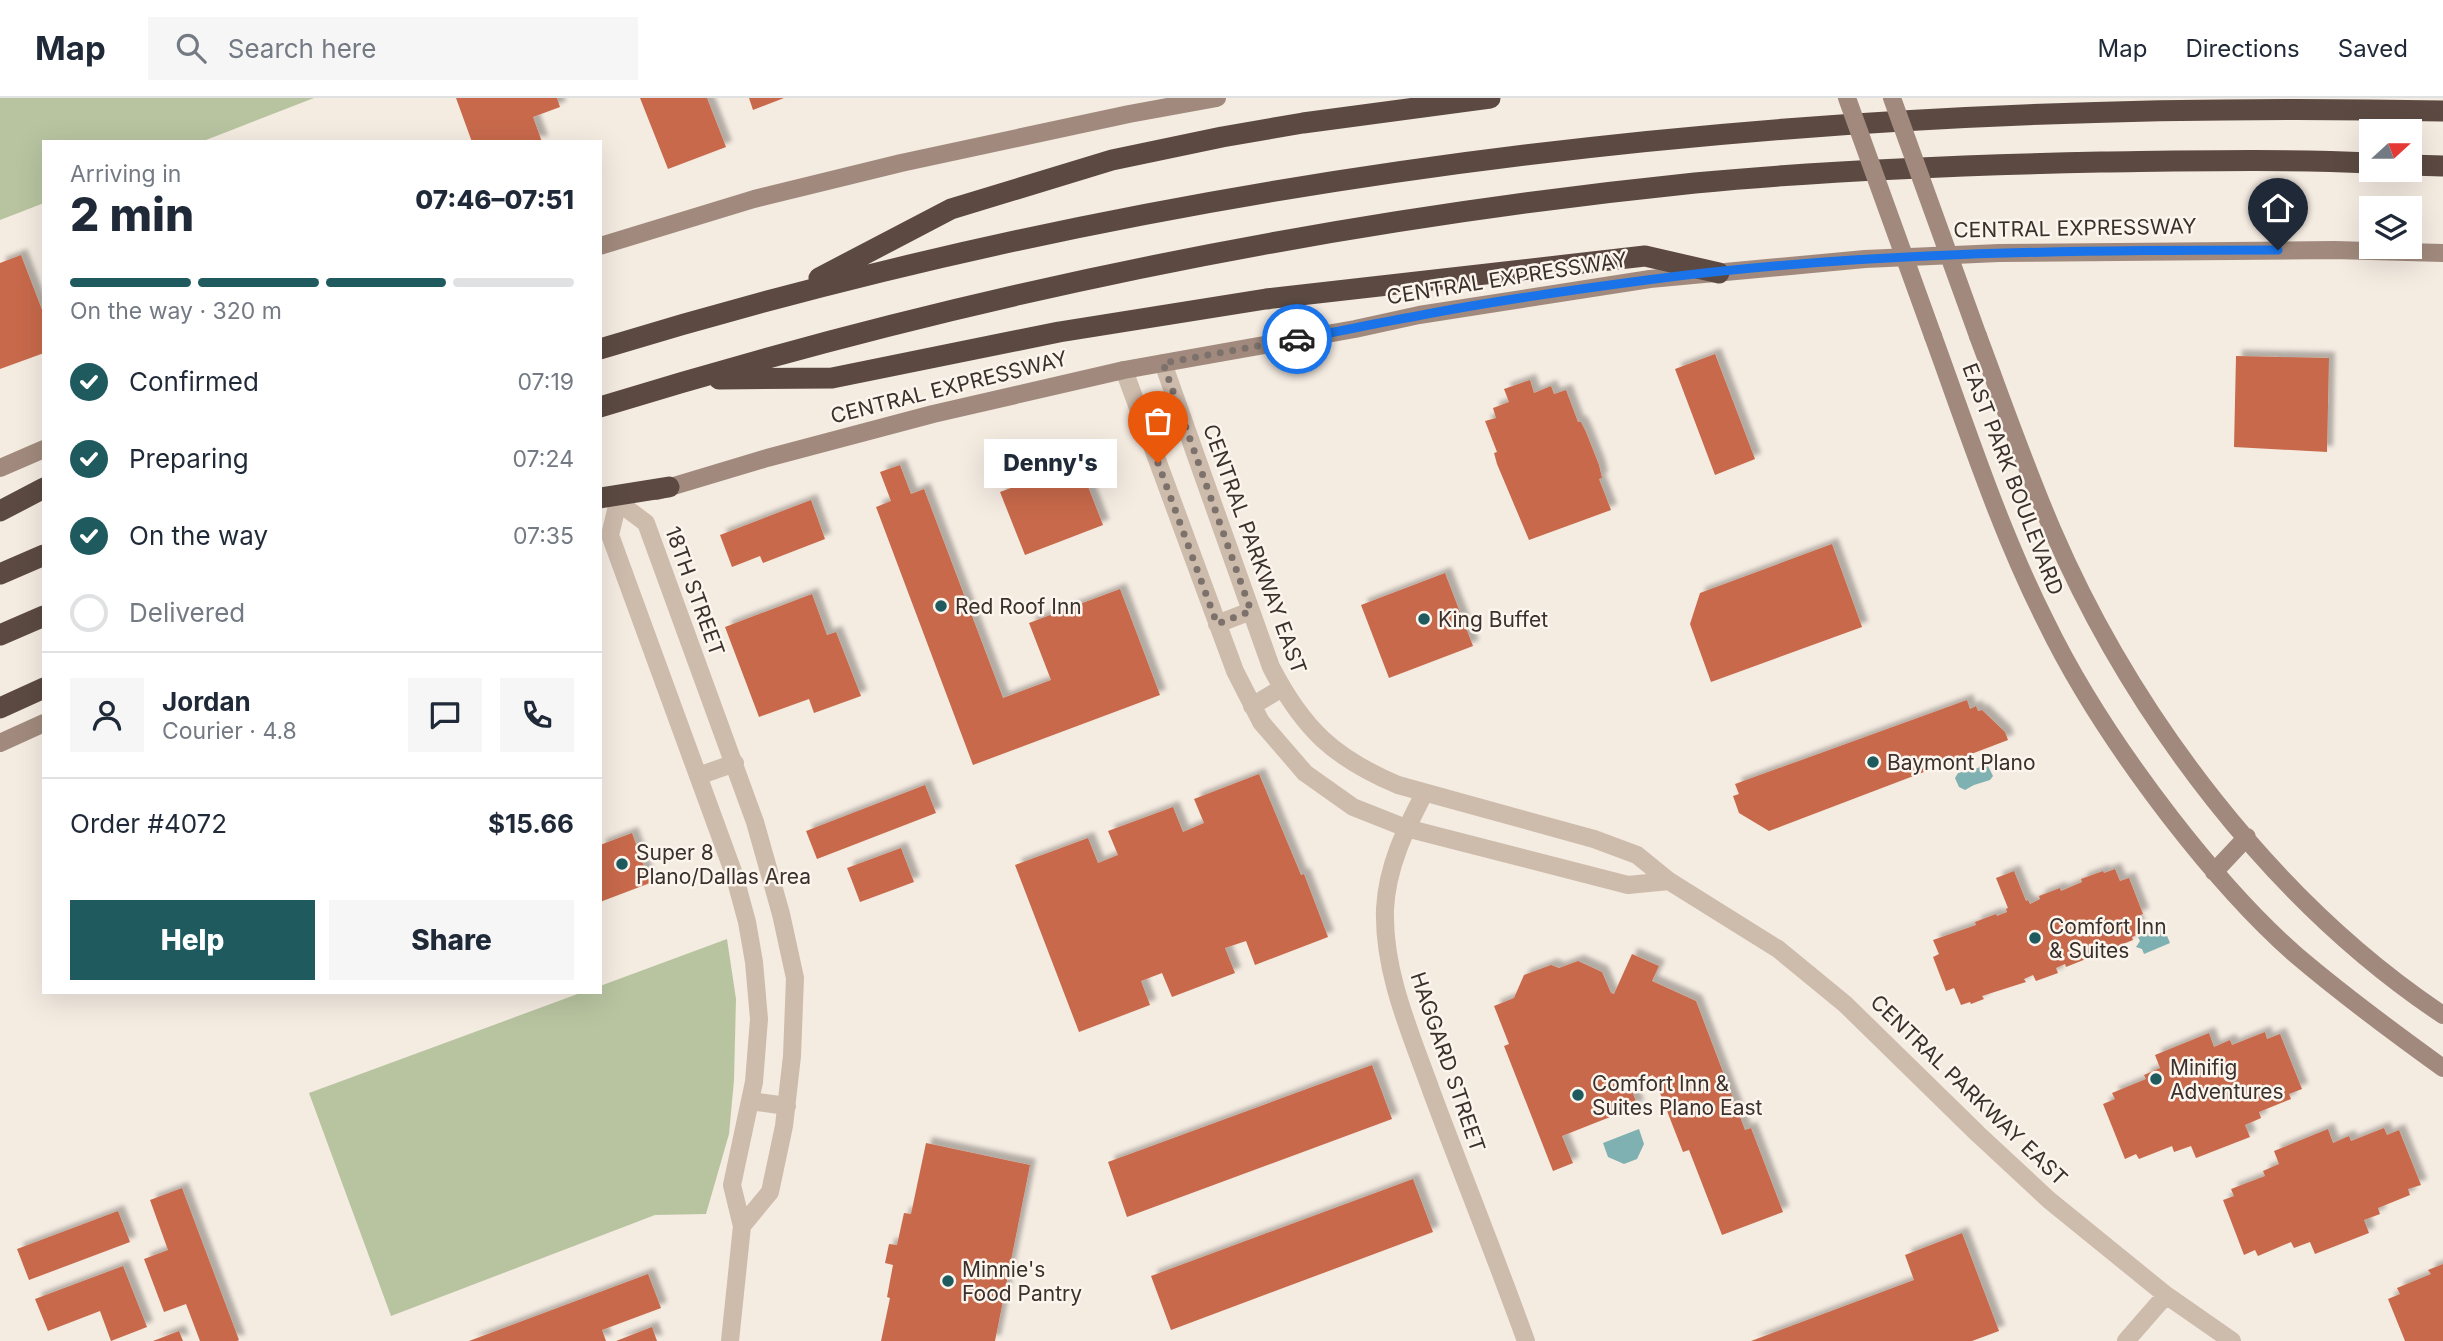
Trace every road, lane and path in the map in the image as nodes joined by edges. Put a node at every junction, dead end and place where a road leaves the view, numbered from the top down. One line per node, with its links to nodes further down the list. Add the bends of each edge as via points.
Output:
1 (1217, 98): 9 (main road, via 888,166 754,199)
2 (1490, 98): 12 (highway, via 1303,123 1112,160 951,209)
3 (1847, 98): 41 (main road, EAST PARK BOULEVARD, bridge, via 2010,543 2046,623 2137,774)
4 (1892, 98): 40 (main road, EAST PARK BOULEVARD, bridge, via 2053,530 2092,612 2178,752)
5 (2443, 111): 12 (highway, via 2057,107 1830,118 1606,139 1380,169 1158,208 984,245)
6 (2359, 163): 16 (highway, via 2222,160 1934,167 1697,183 1478,211 1255,246 1097,277 920,317)
7 (2422, 165): 8 (highway)
8 (2443, 166)
9 (602, 245)
10 (2443, 253): 11 (main road, CENTRAL EXPRESSWAY, via 1999,253)
11 (1719, 273): 14 (main road, CENTRAL EXPRESSWAY, via 1650,279 1431,313); 16 (highway, via 1645,256 1266,299 1059,332 832,378)
12 (790, 294): 13 (highway)
13 (602, 348)
14 (1163, 363): 15 (main road, CENTRAL EXPRESSWAY); 26 (street, CENTRAL PARKWAY EAST)
15 (1124, 370): 20 (main road, CENTRAL EXPRESSWAY, via 933,414); 28 (street)
16 (689, 380): 17 (highway)
17 (602, 406)
18 (42, 450): 19 (main road)
19 (0, 468)
20 (669, 487): 22 (highway)
21 (42, 489): 23 (highway)
22 (609, 500): 36 (street, 18TH STREET, via 646,523); 37 (street, via 610,535)
23 (0, 511)
24 (42, 556): 25 (highway)
25 (0, 574)
26 (1251, 611): 28 (street); 30 (street, CENTRAL PARKWAY EAST)
27 (42, 617): 29 (highway)
28 (1217, 624): 32 (street)
29 (0, 635)
30 (1282, 688): 32 (street); 38 (street, CENTRAL PARKWAY EAST, via 1323,742 1369,773)
31 (42, 689): 33 (highway)
32 (1252, 706): 39 (street, via 1305,773 1353,807)
33 (0, 708)
34 (42, 724): 35 (main road)
35 (0, 743)
36 (735, 763): 37 (street); 46 (street, 18TH STREET, via 781,914 794,978)
37 (698, 776): 45 (street, via 734,874 754,962 759,1019)
38 (1424, 794): 39 (street, HAGGARD STREET); 42 (street, CENTRAL PARKWAY EAST, via 1594,839 1637,855)
39 (1406, 828): 42 (street, via 1628,885); 50 (street, HAGGARD STREET, via 1390,872 1385,910 1390,964 1407,1023)
40 (2247, 837): 41 (main road); 43 (main road, EAST PARK BOULEVARD, via 2336,930)
41 (2214, 872): 44 (main road, EAST PARK BOULEVARD, via 2296,955)
42 (1668, 881): 48 (street, CENTRAL PARKWAY EAST, via 1778,949 1845,1004 2049,1200)
43 (2443, 1015)
44 (2443, 1068)
45 (750, 1101): 46 (street); 47 (street, via 732,1185)
46 (787, 1106): 47 (street, 18TH STREET, via 770,1192)
47 (742, 1226): 49 (street)
48 (2166, 1295): 51 (street); 52 (street, CENTRAL PARKWAY EAST)
49 (730, 1341)
50 (1526, 1341)
51 (2126, 1341)
52 (2232, 1341)

